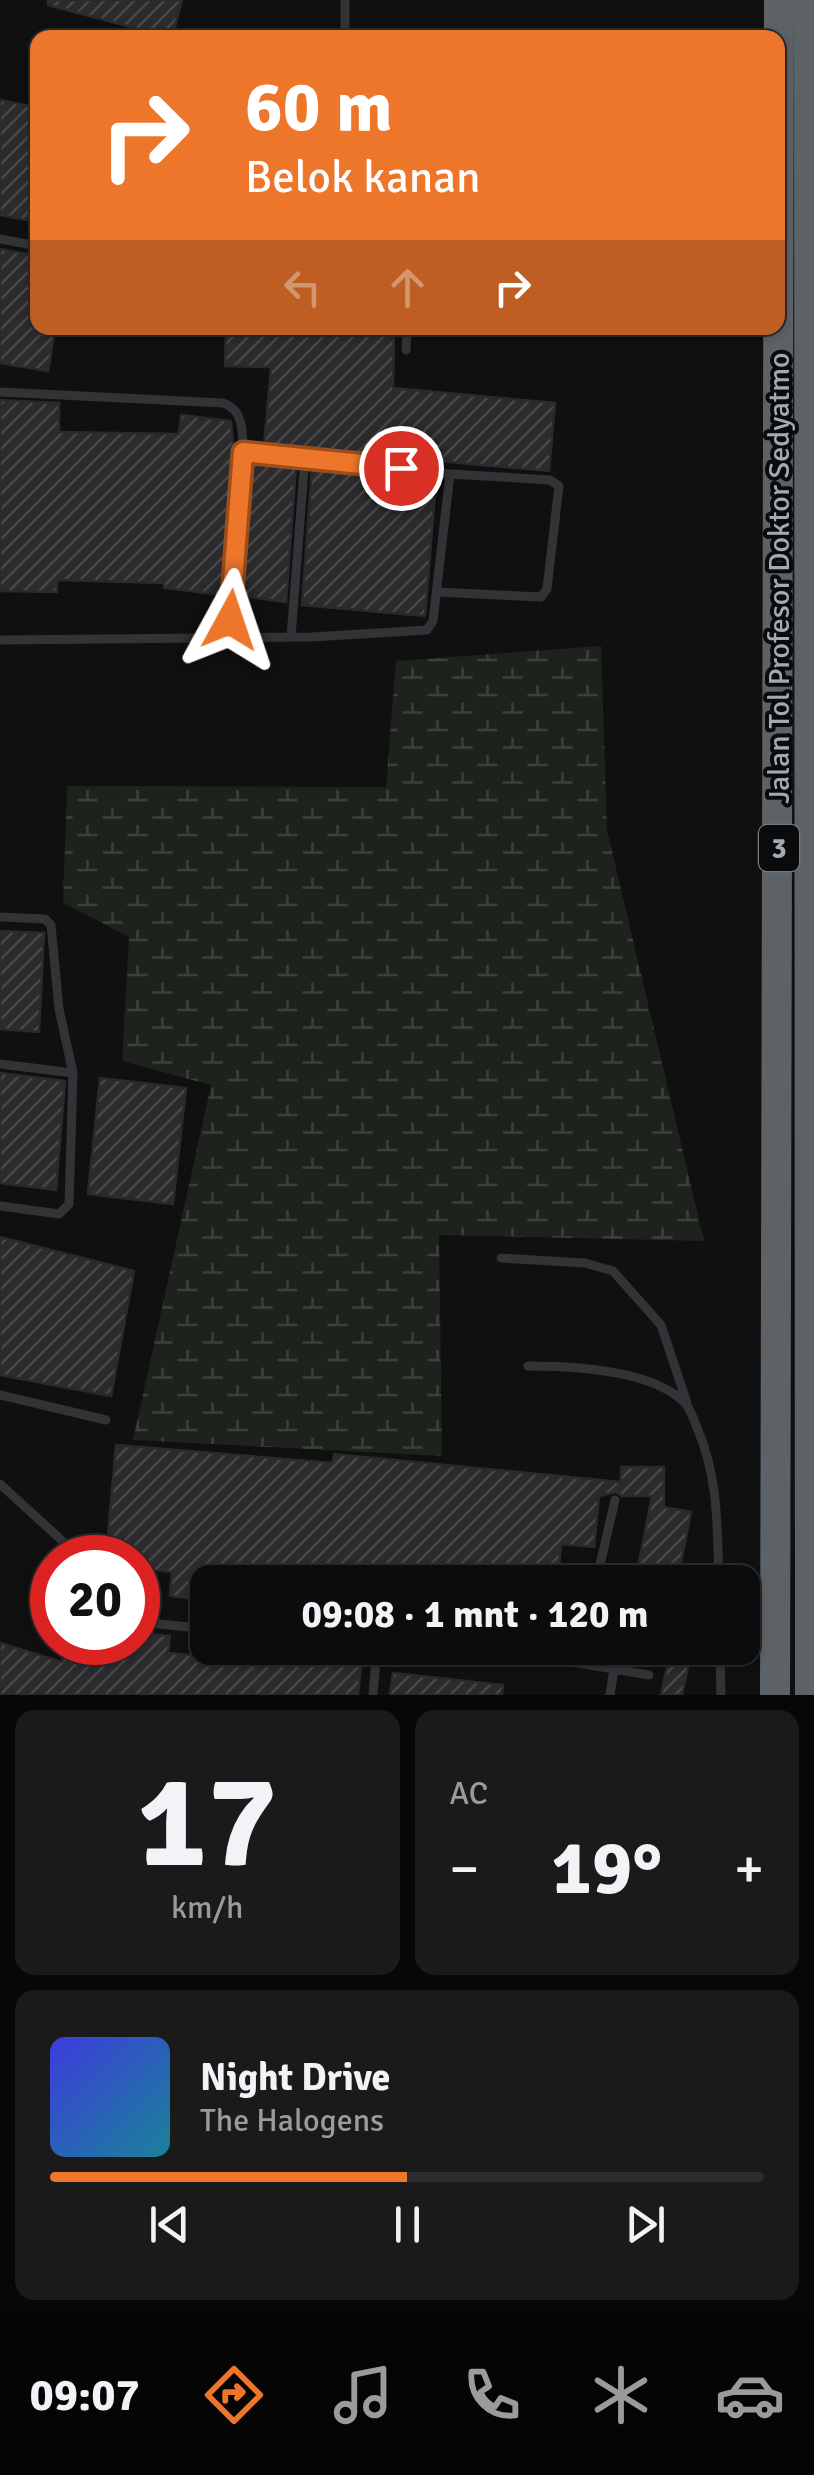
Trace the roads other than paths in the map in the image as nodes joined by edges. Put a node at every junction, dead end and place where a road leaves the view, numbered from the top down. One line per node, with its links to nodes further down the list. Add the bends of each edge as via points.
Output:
1 (345, 0): 4 (lane)
2 (778, 0): 5 (highway, Jalan Tol Profesor Doktor Sedyatmo / 3)
3 (809, 0): 44 (highway, Jalan Tol Profesor Doktor Sedyatmo / 3)
4 (345, 30)
5 (778, 30)
6 (0, 239): 7 (lane)
7 (30, 245)
8 (407, 335): 10 (lane)
9 (777, 335): 43 (highway, Jalan Tol Profesor Doktor Sedyatmo / 3)
10 (406, 350)
11 (0, 392): 12 (lane, via 223,403 239,414)
12 (243, 452): 13 (lane); 17 (lane)
13 (304, 457): 14 (lane); 16 (lane)
14 (450, 474): 15 (lane); 15 (lane, via 550,480 561,490 541,597)
15 (437, 592): 16 (lane, via 428,630)
16 (291, 637): 17 (lane)
17 (229, 638): 18 (lane)
18 (0, 640)
19 (0, 917): 21 (lane, via 45,919 50,925)
20 (0, 1064): 21 (lane)
21 (74, 1072): 22 (lane, via 69,1204 59,1214)
22 (0, 1206)
23 (501, 1258): 26 (lane, via 613,1271 661,1325)
24 (528, 1366): 26 (lane, via 609,1372 664,1387)
25 (0, 1394): 27 (lane)
26 (688, 1405): 32 (lane, via 716,1484)
27 (106, 1420)
28 (0, 1484): 30 (lane)
29 (615, 1500): 31 (lane)
30 (55, 1535)
31 (600, 1565)
32 (718, 1565)
33 (160, 1624): 34 (lane)
34 (190, 1626)
35 (376, 1665): 40 (lane)
36 (588, 1665): 38 (lane)
37 (720, 1665): 42 (lane)
38 (614, 1670): 39 (lane); 41 (lane)
39 (649, 1675)
40 (373, 1695)
41 (610, 1695)
42 (721, 1695)
43 (775, 1695)
44 (810, 1695)

